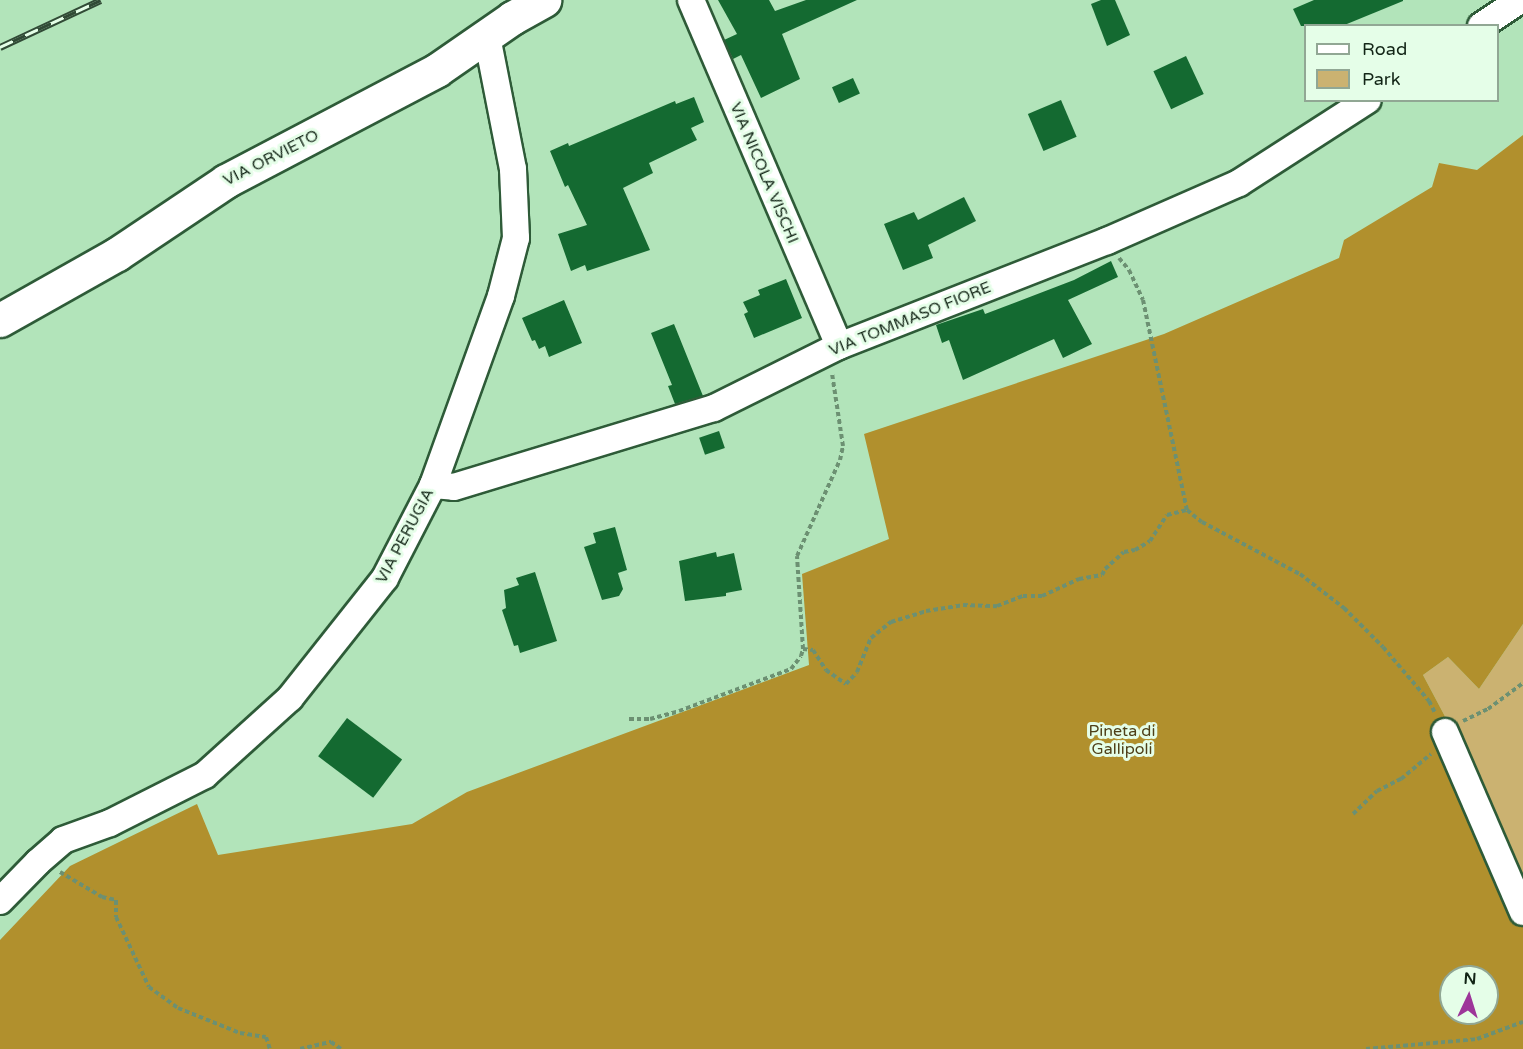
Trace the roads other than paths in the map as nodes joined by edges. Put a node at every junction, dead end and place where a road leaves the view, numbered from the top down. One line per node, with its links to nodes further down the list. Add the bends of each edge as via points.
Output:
1 (544, 0): 5 (street, VIA ORVIETO)
2 (691, 0): 8 (street, VIA NICOLA VISCHI)
3 (1520, 0): 4 (street)
4 (1484, 24)
5 (487, 36): 7 (street, VIA ORVIETO, via 437,70 226,181 117,254); 9 (street, VIA PERUGIA, via 513,170 516,238 501,296)
6 (1365, 102): 8 (street, VIA TOMMASO FIORE, via 1239,183 1107,241)
7 (0, 320)
8 (834, 349): 9 (street, VIA TOMMASO FIORE, via 714,408 454,487)
9 (433, 485): 11 (street, VIA PERUGIA, via 385,578 290,698 249,738 205,775 110,823 63,840)
10 (1447, 737): 12 (street)
11 (0, 901)
12 (1523, 912)

